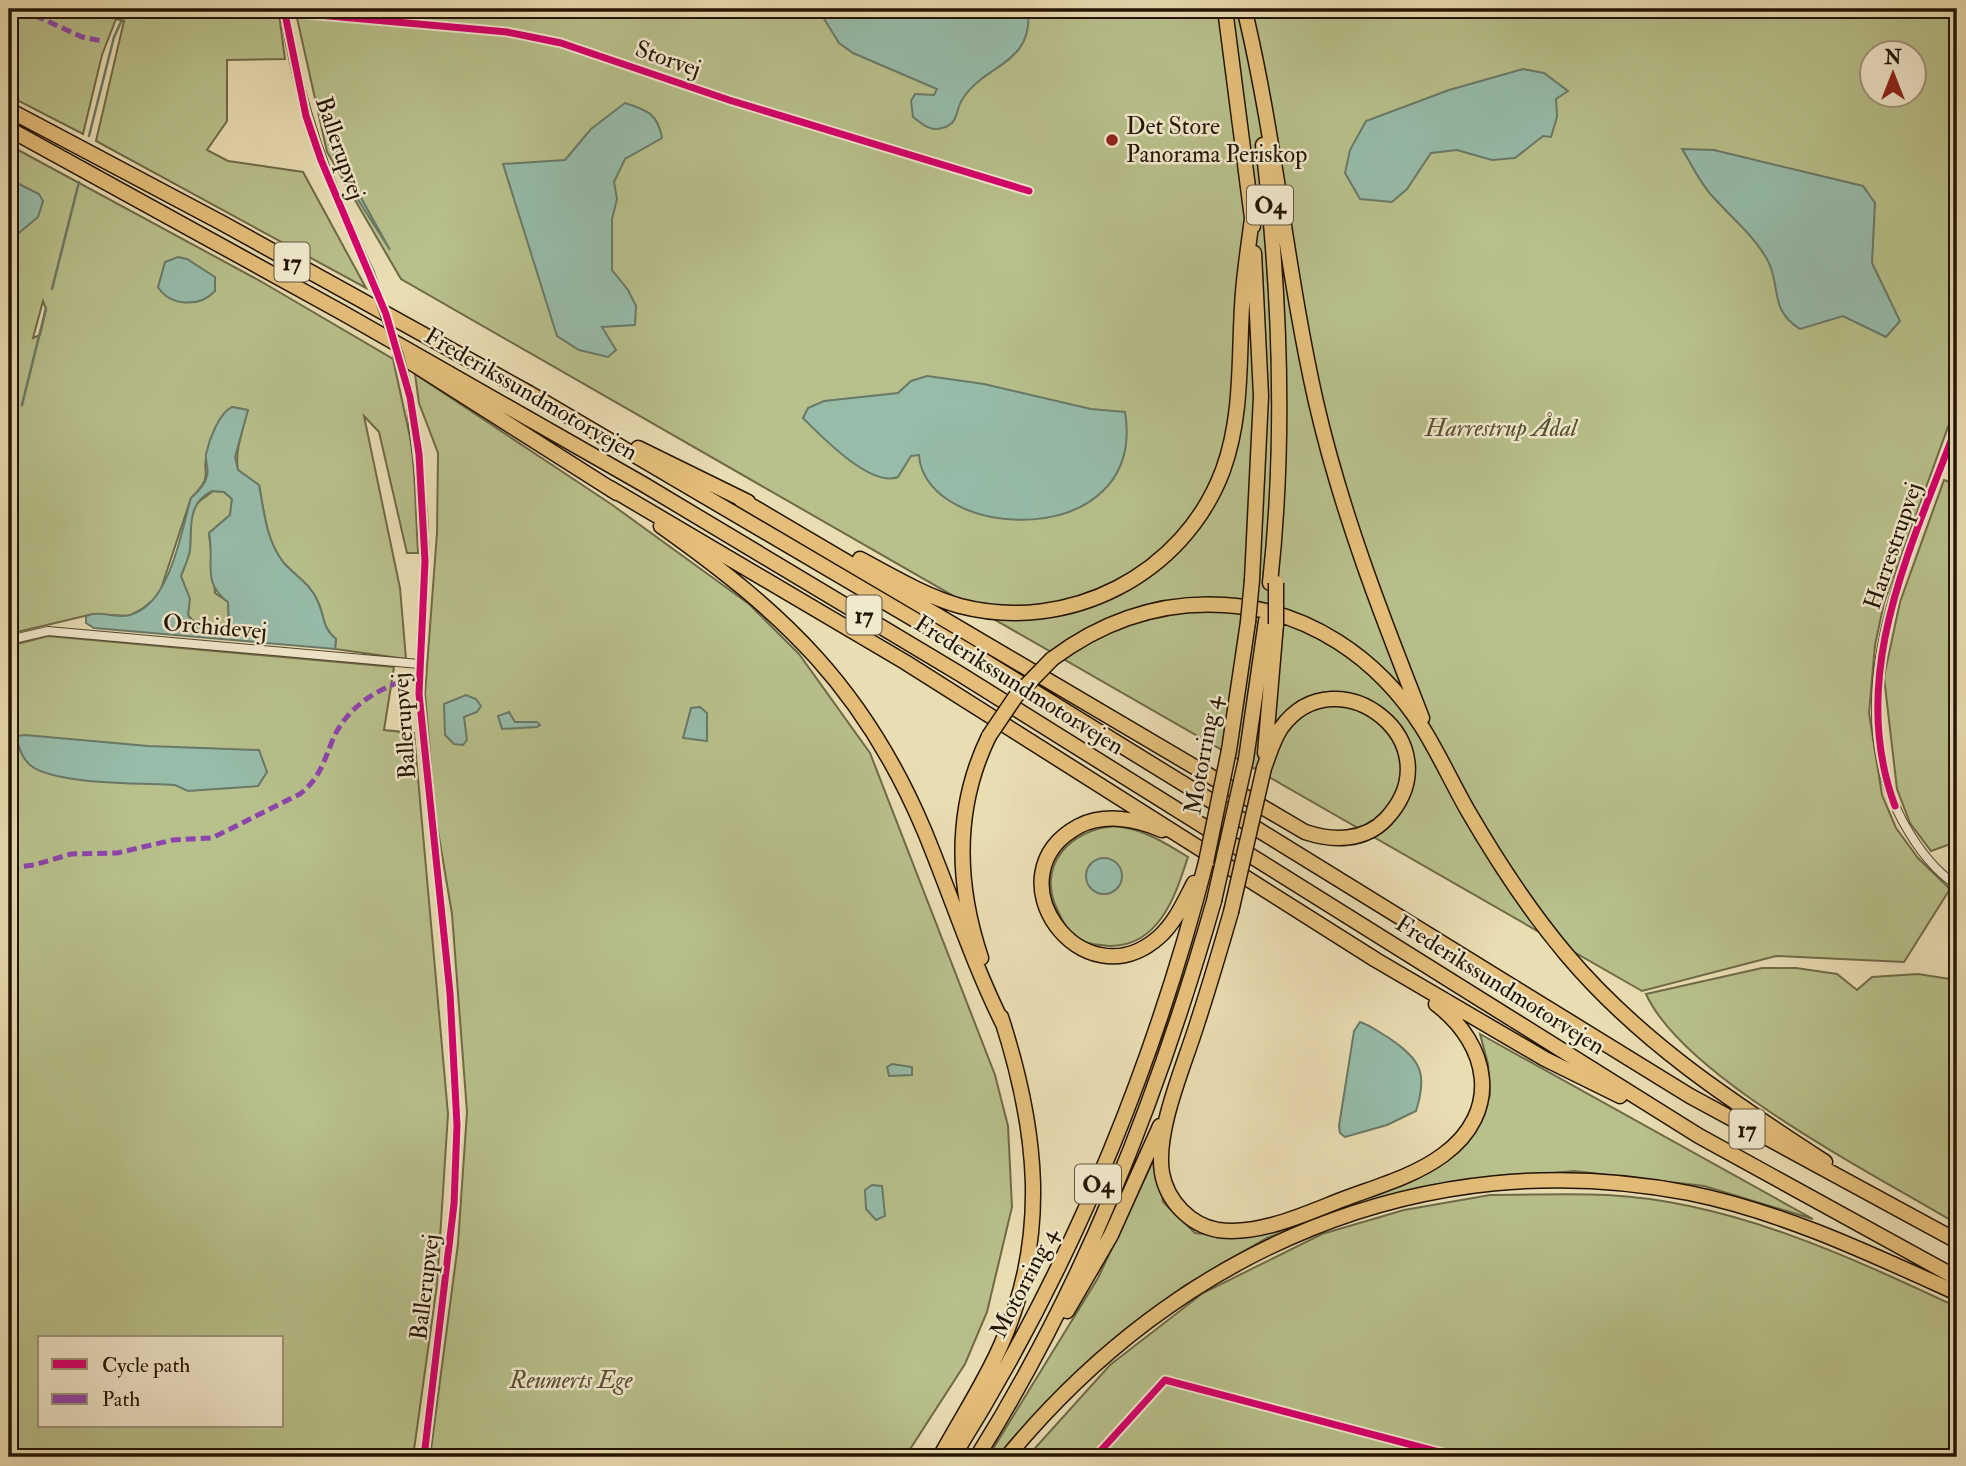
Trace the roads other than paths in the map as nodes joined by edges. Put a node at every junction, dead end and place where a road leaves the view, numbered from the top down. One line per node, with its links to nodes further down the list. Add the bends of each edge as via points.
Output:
1 (1225, 9): 7 (highway, Motorring 4 / O4)
2 (284, 10): 6 (street, Storvej, via 507,32 561,43 729,100); 15 (street, Ballerupvej, bridge, via 310,126 386,314 410,397 425,561)
3 (1245, 13): 13 (highway, Motorring 4 / O4, via 1271,216 1277,302 1280,395); 16 (highway, via 1265,100 1303,342 1329,453 1371,587)
4 (9, 110): 9 (highway, Frederikssundmotorvejen / 17, via 210,216)
5 (9, 129): 8 (highway, Frederikssundmotorvejen / 17)
6 (1029, 191)
7 (1252, 218): 12 (highway, via 1243,293 1239,400 1223,471 1170,552 1114,591 1051,611 1016,614 959,606); 20 (highway, Motorring 4 / O4, bridge, via 1261,396 1252,580 1228,750 1206,862)
8 (343, 313): 11 (highway, via 387,348); 24 (highway, Frederikssundmotorvejen / 17, via 894,634)
9 (572, 419): 12 (highway); 25 (highway, Frederikssundmotorvejen / 17, via 973,654 1645,1070)
10 (1957, 425): 19 (street, Harrestrupvej, via 1891,603 1882,646 1877,715 1895,806 1923,853)
11 (610, 488): 18 (highway, via 905,662); 22 (highway, via 759,598 798,634 853,702 896,771 924,830 978,974)
12 (740, 499): 17 (highway, via 1305,832 1346,838 1381,824 1394,810 1408,773 1406,753 1390,722 1375,710 1341,700 1305,708 1291,718 1281,728)
13 (1271, 623): 17 (highway); 29 (highway, Motorring 4 / O4, bridge, via 1214,901 1185,1002 1115,1192)
14 (9, 640): 15 (street, Orchidevej, via 48,631)
15 (419, 663): 30 (street, Ballerupvej, via 450,993 457,1125 454,1204)
16 (1435, 748): 22 (highway, bridge, via 1398,693 1360,657 1313,627 1258,608 1205,604 1148,611 1095,630 1052,659 1016,696 989,736 970,782 961,855 971,923); 25 (highway, via 1517,891 1611,1003 1716,1091)
17 (1264, 768): 23 (highway, bridge, via 1231,912)
18 (1198, 848): 20 (highway, via 1127,819 1084,824 1060,841 1048,857 1042,891 1045,907 1063,936 1089,952 1106,955 1136,951 1159,937); 21 (highway)
19 (1957, 885)
20 (1195, 889): 32 (highway, Motorring 4 / O4, via 1159,1022 1104,1170 1036,1313)
21 (1376, 960): 23 (highway, via 1450,1016 1471,1041 1480,1061 1482,1091 1476,1116 1459,1142 1431,1163 1280,1222 1236,1231 1209,1228 1176,1204 1162,1171 1163,1142); 24 (highway, via 1545,1059)
22 (1004, 1026): 31 (highway, via 1031,1132 1034,1210 1029,1251 1001,1345)
23 (1180, 1076): 29 (highway, via 1111,1235 1082,1289)
24 (1699, 1136): 27 (highway, Frederikssundmotorvejen / 17)
25 (1896, 1209): 26 (highway, Frederikssundmotorvejen / 17)
26 (1957, 1241)
27 (1957, 1278)
28 (1957, 1293): 34 (highway, via 1783,1219 1689,1193 1601,1182 1541,1181 1436,1192 1385,1202 1297,1233 1195,1286 1105,1354)
29 (1045, 1340): 33 (highway, Motorring 4 / O4)
30 (424, 1457)
31 (940, 1457)
32 (953, 1457)
33 (977, 1457)
34 (1007, 1457)

